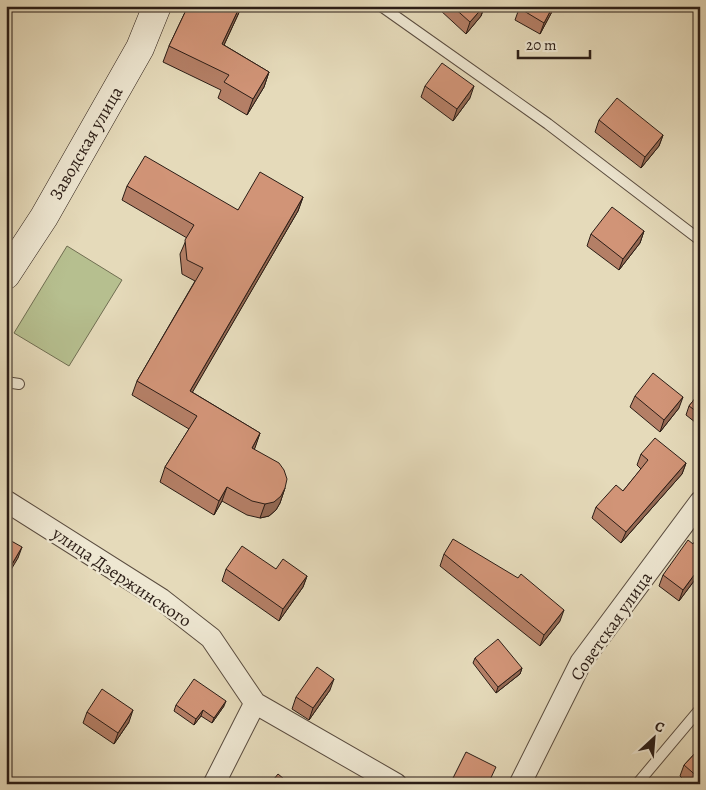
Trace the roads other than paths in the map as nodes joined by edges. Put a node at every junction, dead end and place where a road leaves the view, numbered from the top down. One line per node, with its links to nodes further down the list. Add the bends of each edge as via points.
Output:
1 (157, 6): 4 (street, Заводская улица, via 140,48 44,217)
2 (381, 6): 3 (lane, via 548,124)
3 (700, 240)
4 (6, 275)
5 (6, 382): 6 (lane)
6 (19, 384)
7 (6, 501): 9 (street, улица Дзержинского, via 161,599 211,638)
8 (700, 502): 13 (street, Советская улица, via 581,662)
9 (255, 703): 11 (street); 12 (street, улица Дзержинского)
10 (700, 709): 14 (lane)
11 (214, 784)
12 (396, 784)
13 (520, 784)
14 (637, 784)

